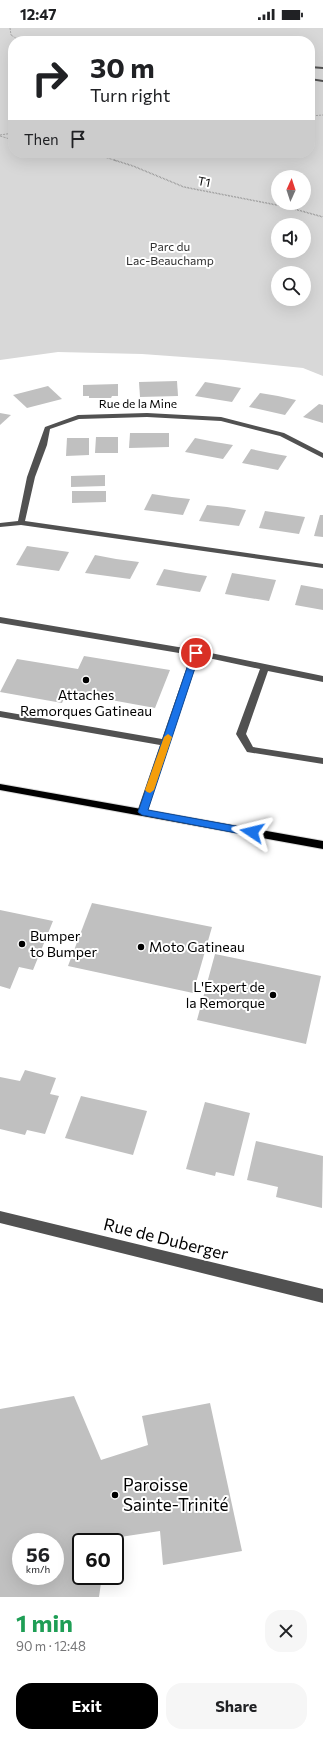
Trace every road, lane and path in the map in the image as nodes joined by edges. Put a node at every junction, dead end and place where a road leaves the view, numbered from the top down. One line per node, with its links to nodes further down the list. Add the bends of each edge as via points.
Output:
1 (108, 158): 3 (path, T1, via 184,187)
2 (323, 212): 3 (path)
3 (319, 215): 4 (path, T1)
4 (323, 217)
5 (323, 456): 6 (street, Rue de la Mine, via 282,434 221,419 147,415 78,417 47,428 31,477)
6 (21, 523): 7 (street); 8 (street)
7 (0, 525)
8 (323, 566)
9 (0, 620): 10 (street)
10 (196, 653): 11 (street); 14 (street)
11 (265, 668): 12 (street); 15 (street, via 241,734 250,750)
12 (323, 679)
13 (1, 715): 14 (street)
14 (166, 744): 17 (street)
15 (323, 762)
16 (0, 787): 17 (main road)
17 (142, 812): 18 (main road)
18 (323, 845)
19 (0, 1217): 20 (street, Rue de Duberger)
20 (323, 1296)

